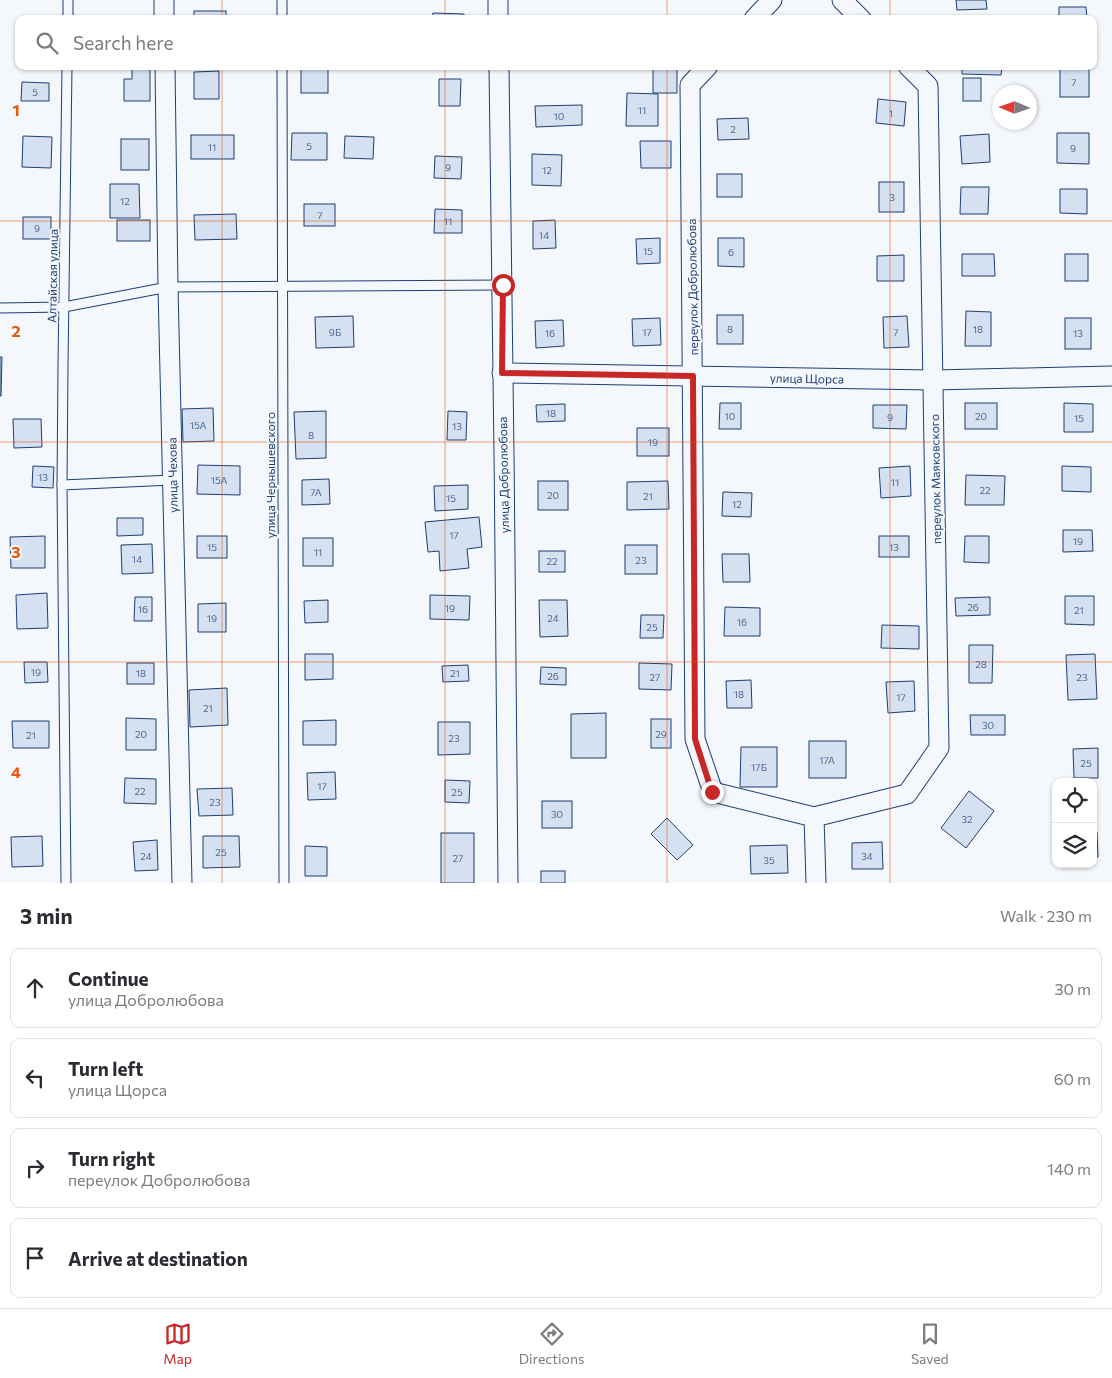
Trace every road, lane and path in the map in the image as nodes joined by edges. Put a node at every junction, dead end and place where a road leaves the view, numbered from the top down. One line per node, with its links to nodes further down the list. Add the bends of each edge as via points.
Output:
1 (68, 0): 7 (lane)
2 (164, 0): 8 (street)
3 (282, 0): 9 (lane)
4 (498, 0): 10 (street)
5 (772, 0): 11 (street)
6 (842, 0): 12 (street)
7 (68, 15)
8 (164, 15)
9 (282, 15)
10 (498, 15)
11 (758, 15)
12 (857, 15)
13 (67, 70): 22 (lane, Алтайская улица)
14 (165, 70): 21 (street, улица Чехова)
15 (282, 70): 20 (lane, улица Чернышевского)
16 (499, 70): 19 (street, улица Добролюбова)
17 (704, 70): 25 (street, переулок Добролюбова, via 690,85)
18 (912, 70): 27 (street, переулок Маяковского, via 928,86)
19 (503, 285): 20 (lane); 24 (street, улица Добролюбова)
20 (282, 286): 21 (lane); 33 (lane, улица Чернышевского)
21 (168, 287): 22 (lane); 28 (street, улица Чехова)
22 (64, 307): 23 (lane); 29 (lane, Алтайская улица)
23 (0, 308)
24 (502, 373): 25 (street, улица Щорса); 34 (street, улица Добролюбова)
25 (693, 376): 27 (street, улица Щорса); 30 (street, переулок Добролюбова, via 695,739 712,792)
26 (1112, 376): 27 (street, улица Щорса)
27 (934, 380): 30 (street, переулок Маяковского, via 939,748 907,794)
28 (172, 480): 29 (lane); 32 (street, улица Чехова)
29 (62, 485): 31 (lane, Алтайская улица)
30 (814, 817): 35 (street)
31 (66, 883)
32 (182, 883)
33 (284, 883)
34 (508, 883)
35 (816, 883)

